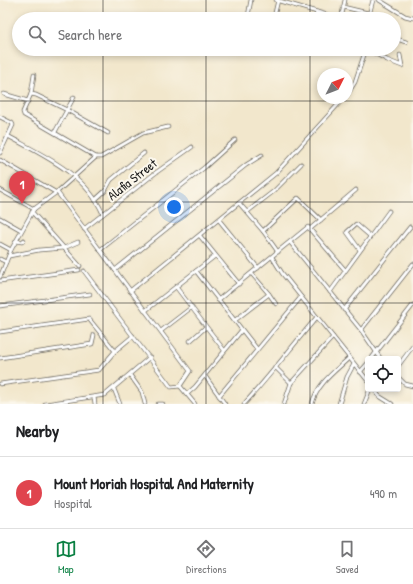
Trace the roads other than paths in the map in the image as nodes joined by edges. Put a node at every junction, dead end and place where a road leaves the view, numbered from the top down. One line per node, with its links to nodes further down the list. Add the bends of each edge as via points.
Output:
1 (251, 0): 7 (street)
2 (277, 0): 8 (street); 9 (street)
3 (345, 0): 6 (street)
4 (372, 0): 12 (street)
5 (379, 0): 13 (street)
6 (343, 7): 10 (street); 11 (street)
7 (249, 12)
8 (275, 12)
9 (317, 12)
10 (342, 12)
11 (364, 12)
12 (368, 12)
13 (398, 12)
14 (413, 12): 16 (street)
15 (401, 14): 16 (street)
16 (412, 18)
17 (401, 40): 18 (street)
18 (406, 42)
19 (364, 56): 23 (street)
20 (379, 56): 21 (street, via 402,66)
21 (400, 56)
22 (34, 75): 25 (street)
23 (353, 85)
24 (4, 94): 27 (street)
25 (31, 94): 27 (street); 29 (street)
26 (74, 97): 29 (street)
27 (28, 101): 32 (street, via 23,114)
28 (339, 104): 49 (street, via 276,173)
29 (67, 110): 32 (street); 33 (street)
30 (0, 117): 34 (street, via 13,124)
31 (168, 127): 41 (street, via 143,133 101,157)
32 (54, 132): 41 (street)
33 (108, 133)
34 (8, 136): 36 (street); 44 (street)
35 (235, 140): 71 (street, via 206,167)
36 (1, 147): 38 (street)
37 (192, 147): 53 (street, Alafia Street)
38 (0, 153)
39 (144, 153): 48 (street, via 111,180 105,191)
40 (262, 155): 81 (street)
41 (96, 157): 44 (street)
42 (0, 160): 47 (street)
43 (301, 164): 52 (street, via 274,191)
44 (74, 176): 47 (street); 48 (street)
45 (0, 190): 50 (street)
46 (356, 190): 56 (street)
47 (56, 192): 50 (street); 58 (street)
48 (95, 200): 53 (street)
49 (239, 203): 52 (street); 55 (street)
50 (33, 210): 60 (street); 69 (street)
51 (389, 211): 63 (street)
52 (247, 212): 61 (street)
53 (104, 214): 58 (street, Alafia Street)
54 (0, 218): 60 (street)
55 (220, 220): 62 (street); 80 (street)
56 (321, 220): 59 (street); 61 (street, via 298,198)
57 (410, 227): 100 (street)
58 (84, 229): 71 (street)
59 (310, 229): 67 (street, via 306,227); 82 (street)
60 (21, 230): 65 (street)
61 (263, 231): 73 (street)
62 (200, 236): 75 (street); 90 (street)
63 (370, 236): 72 (street); 72 (street, via 356,224 347,232)
64 (24, 240): 65 (street)
65 (16, 241): 70 (street)
66 (78, 242): 69 (street)
67 (290, 242): 73 (street); 91 (street)
68 (0, 244): 70 (street)
69 (64, 248): 74 (street); 87 (street, via 79,268)
70 (11, 250): 74 (street)
71 (100, 250): 81 (street)
72 (360, 250): 82 (street)
73 (278, 252): 76 (street)
74 (9, 256): 78 (street)
75 (215, 256): 84 (street); 88 (street)
76 (272, 256): 80 (street); 94 (street)
77 (0, 259): 78 (street)
78 (6, 262): 86 (street)
79 (413, 264): 105 (street)
80 (258, 268): 85 (street)
81 (115, 270): 90 (street)
82 (345, 270): 91 (street)
83 (84, 271): 110 (street)
84 (196, 271): 89 (street); 95 (street)
85 (252, 274): 88 (street); 93 (street)
86 (0, 277)
87 (0, 281)
88 (239, 284): 95 (street)
89 (176, 287): 99 (street); 101 (street)
90 (130, 291): 101 (street)
91 (330, 292): 100 (street)
92 (90, 294): 98 (street)
93 (269, 294): 96 (street); 103 (street)
94 (301, 297): 102 (street); 114 (street)
95 (218, 300): 103 (street)
96 (276, 304)
97 (413, 305): 117 (street)
98 (0, 306)
99 (192, 307): 104 (street); 106 (street)
100 (344, 310): 105 (street)
101 (145, 311): 106 (street)
102 (317, 317): 111 (street); 126 (street)
103 (234, 321): 107 (street)
104 (206, 327): 112 (street); 115 (street)
105 (361, 330): 117 (street)
106 (161, 331): 134 (street, via 190,371)
107 (241, 331): 114 (street); 115 (street)
108 (0, 332): 116 (street, via 89,319)
109 (94, 335): 121 (street, via 92,344)
110 (133, 336): 116 (street); 120 (street)
111 (334, 337): 122 (street); 132 (street)
112 (190, 341)
113 (413, 346): 123 (street)
114 (257, 349): 140 (street)
115 (224, 350): 129 (street)
116 (115, 351): 133 (street, via 99,370)
117 (377, 352): 118 (street); 119 (street)
118 (374, 356)
119 (379, 356)
120 (150, 357): 128 (street); 134 (street, via 171,387)
121 (0, 358)
122 (349, 358): 124 (street); 153 (street, via 316,391)
123 (401, 362)
124 (354, 364): 127 (street); 154 (street)
125 (365, 366): 127 (street)
126 (275, 367): 132 (street); 151 (street, via 268,379)
127 (360, 372): 130 (street)
128 (130, 375): 136 (street); 146 (street, via 142,392)
129 (205, 376): 139 (street); 140 (street)
130 (365, 378)
131 (401, 381): 135 (street)
132 (291, 383): 152 (street)
133 (0, 384)
134 (180, 386): 139 (street)
135 (413, 386)
136 (114, 389): 141 (street, via 105,395); 145 (street)
137 (369, 392): 155 (street)
138 (376, 392): 156 (street)
139 (187, 394): 149 (street)
140 (219, 396): 150 (street)
141 (94, 397): 142 (street); 144 (street)
142 (69, 402): 143 (street)
143 (45, 404)
144 (95, 404)
145 (120, 404)
146 (145, 404)
147 (158, 404): 148 (street)
148 (162, 404)
149 (195, 404)
150 (225, 404)
151 (244, 404)
152 (284, 404)
153 (312, 404)
154 (339, 404)
155 (364, 404)
156 (392, 404)

